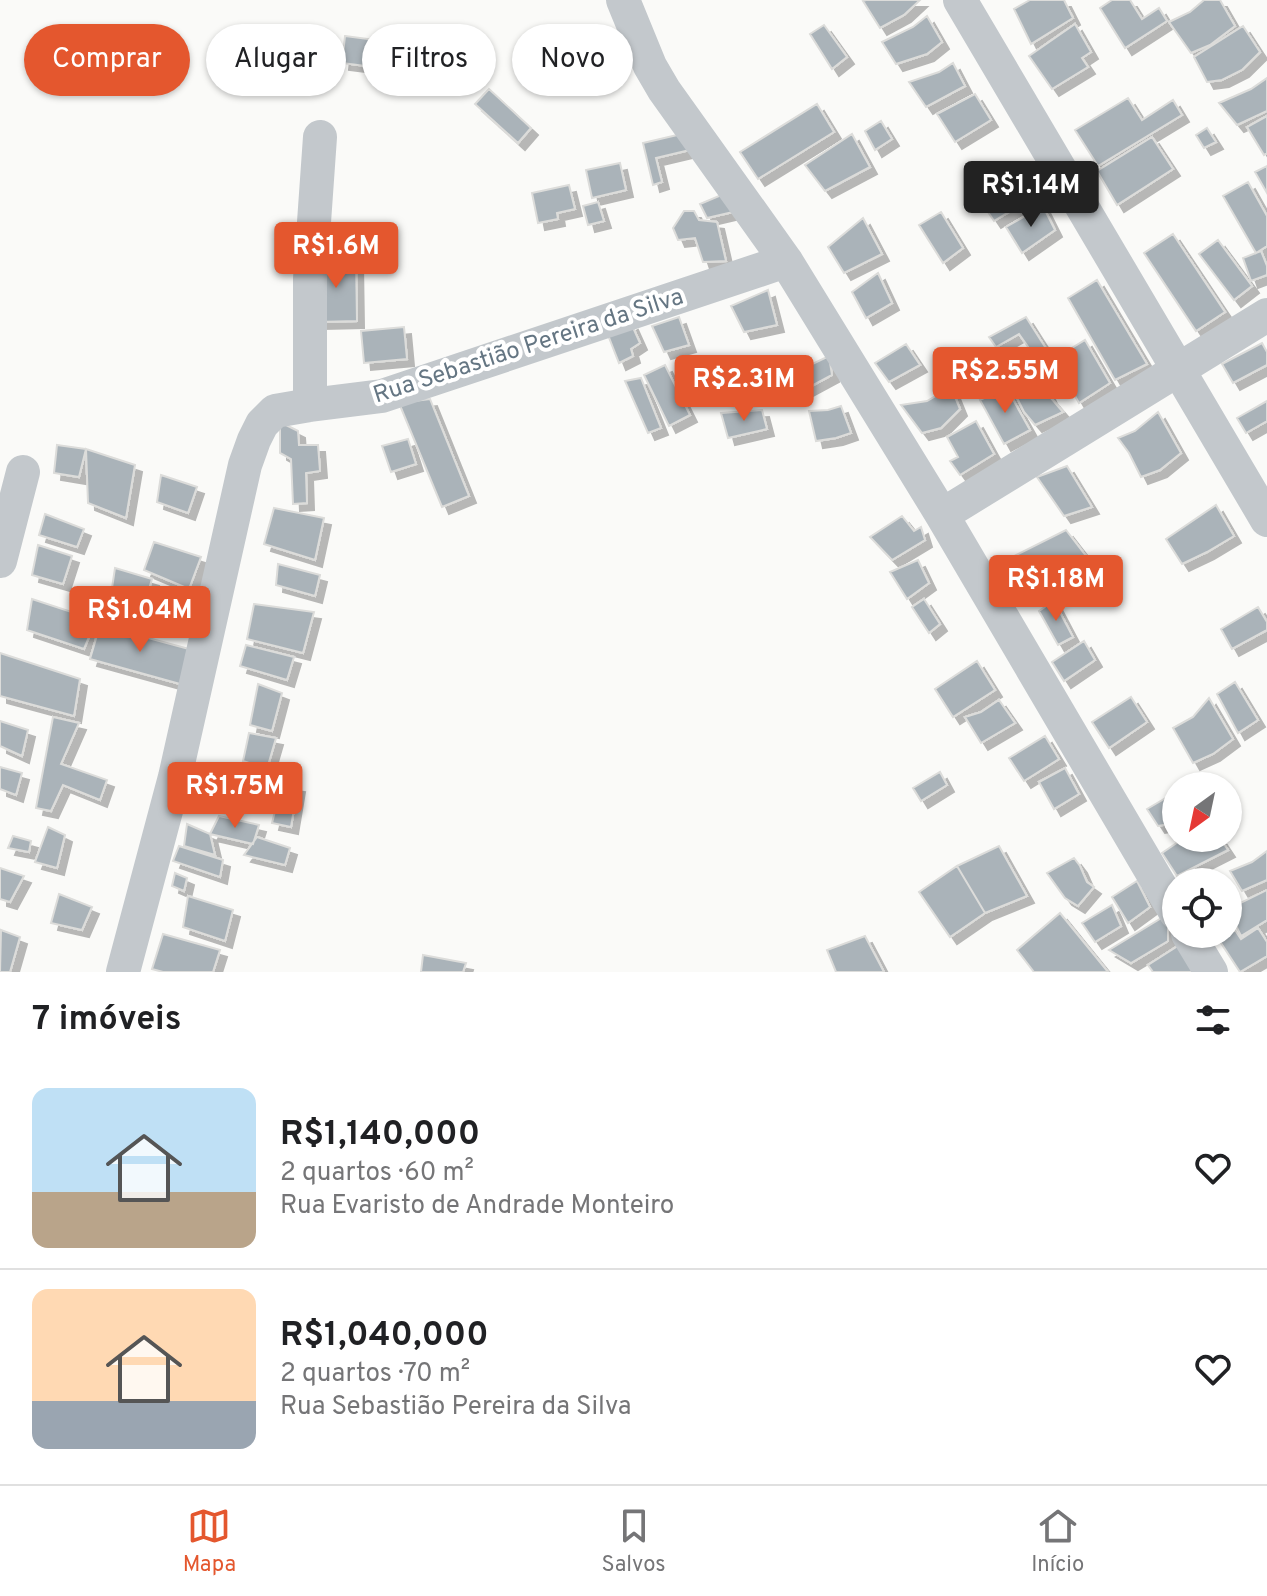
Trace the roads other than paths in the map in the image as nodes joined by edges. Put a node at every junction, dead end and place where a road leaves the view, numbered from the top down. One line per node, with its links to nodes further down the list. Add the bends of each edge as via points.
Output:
1 (623, 0): 4 (street, via 664,90)
2 (960, 0): 6 (street)
3 (320, 137): 7 (street, via 310,279)
4 (786, 261): 7 (street, Rua Sebastião Pereira da Silva, via 382,396); 9 (street)
5 (1267, 315): 6 (street)
6 (1177, 371): 9 (street); 10 (street)
7 (310, 405): 14 (street, Rua Sebastião Pereira da Silva, via 275,411 262,424 245,465 175,777)
8 (23, 472): 11 (street)
9 (942, 515): 12 (street)
10 (1267, 520)
11 (0, 561)
12 (1162, 889)
13 (1196, 948): 15 (street)
14 (123, 972)
15 (1211, 972)

